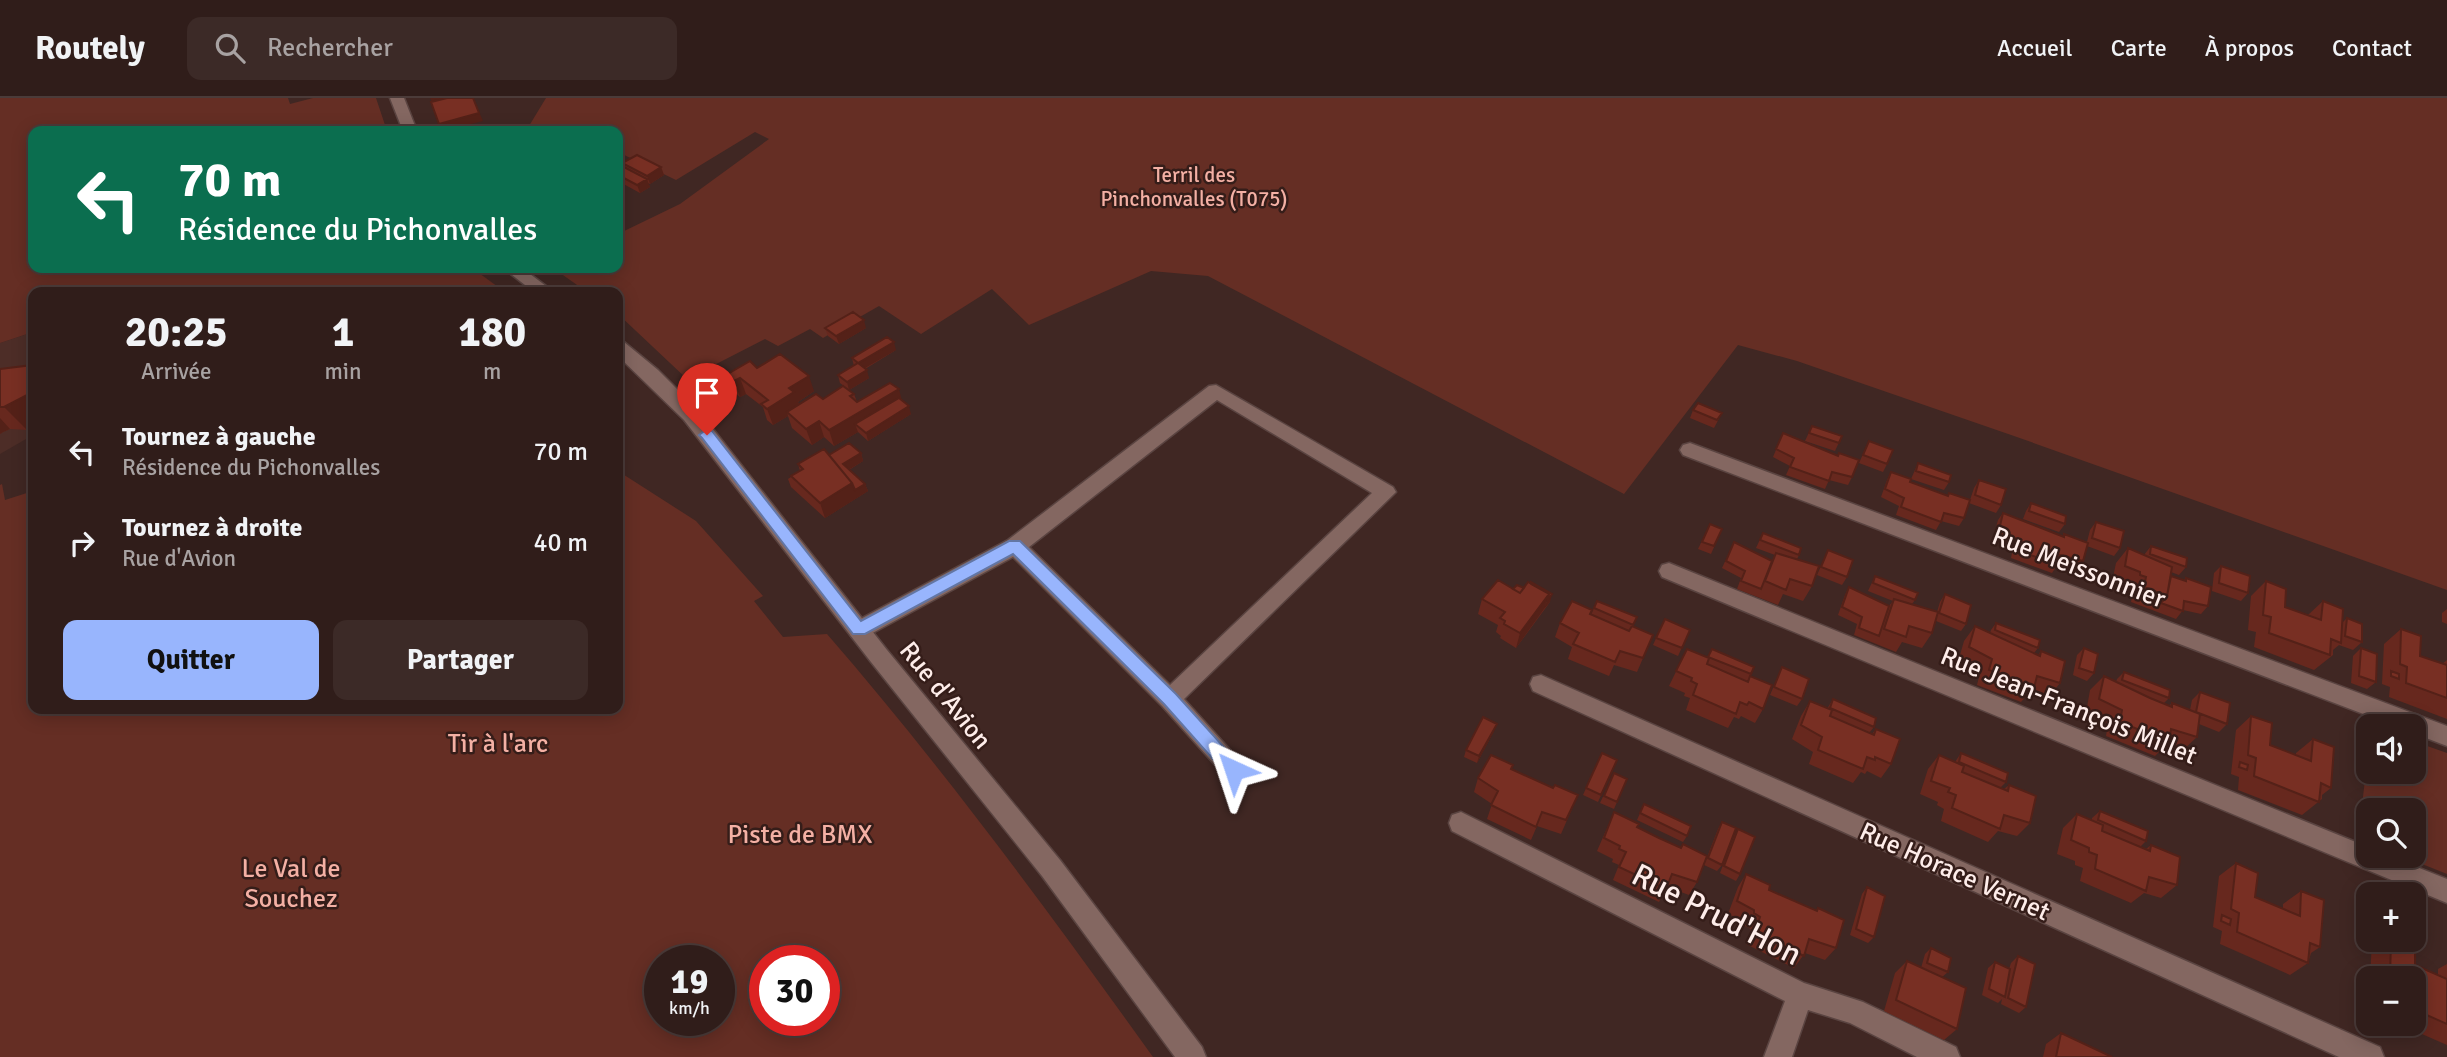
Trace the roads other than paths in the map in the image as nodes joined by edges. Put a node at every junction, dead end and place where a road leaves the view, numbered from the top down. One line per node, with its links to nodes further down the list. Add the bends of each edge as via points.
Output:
1 (397, 98): 2 (street)
2 (408, 126)
3 (518, 273): 4 (street)
4 (538, 287)
5 (623, 350): 9 (street, Rue d'Avion, via 691,415)
6 (1690, 450): 12 (street, Rue Meissonnier)
7 (1015, 545): 9 (street); 11 (street); 11 (street, via 1216,391 1386,492)
8 (1669, 571): 15 (street, Rue Jean-François Millet)
9 (859, 630): 17 (street, Rue d'Avion, via 1051,868)
10 (1541, 684): 20 (street, Rue Horace Vernet)
11 (1170, 699): 13 (street)
12 (2447, 736)
13 (1234, 770)
14 (1461, 823): 16 (street, Rue Prud'Hon)
15 (2447, 891)
16 (1800, 995): 18 (street); 19 (street, Rue Prud'Hon, via 1854,1011)
17 (1192, 1057)
18 (1778, 1057)
19 (1946, 1057)
20 (2370, 1057)

